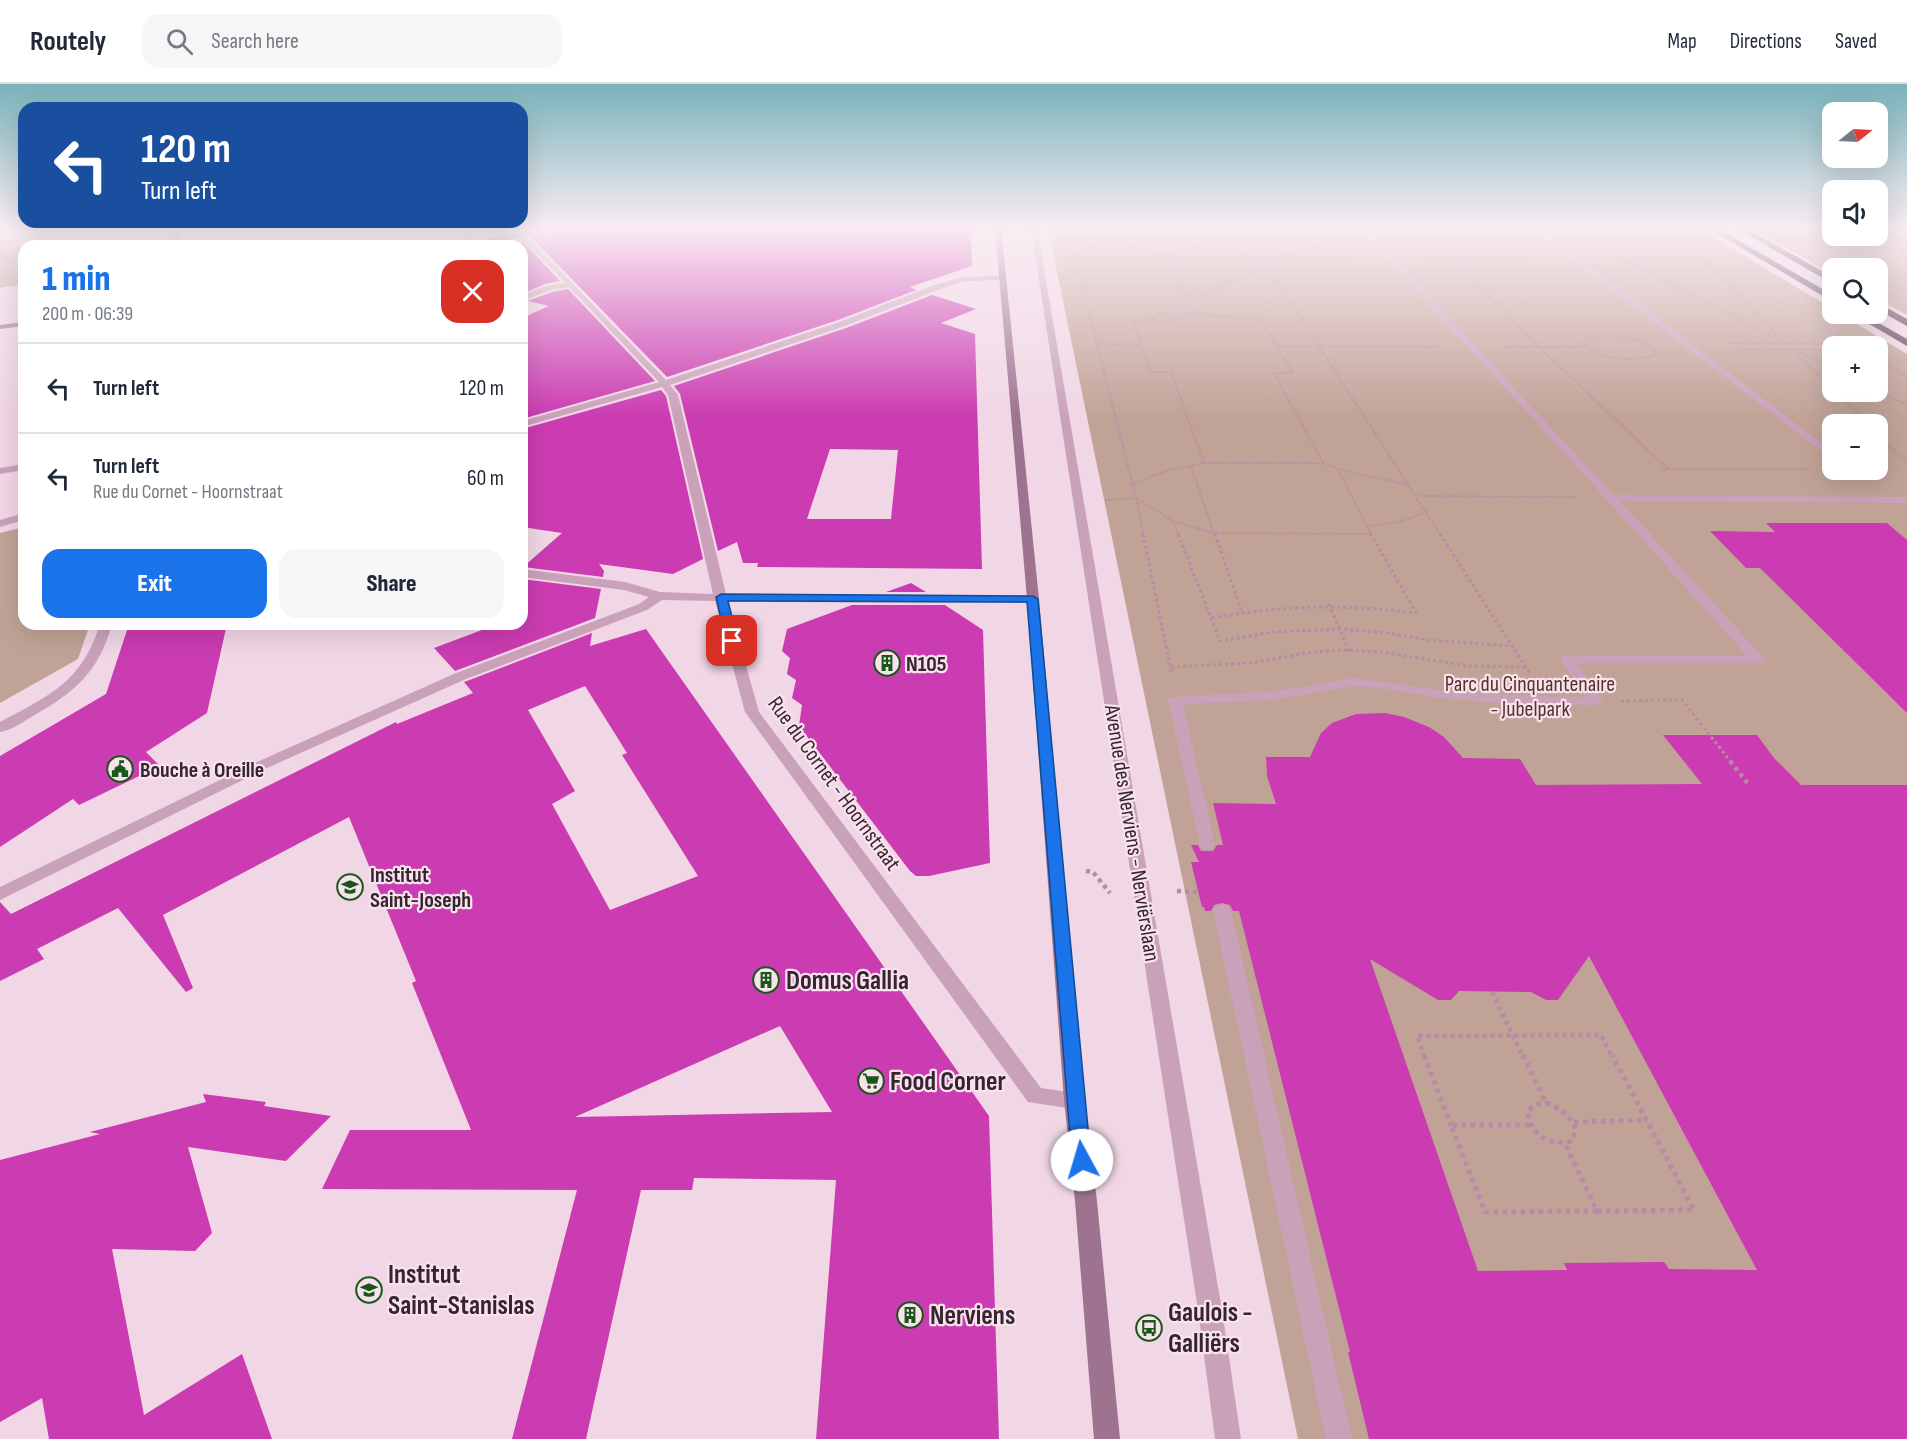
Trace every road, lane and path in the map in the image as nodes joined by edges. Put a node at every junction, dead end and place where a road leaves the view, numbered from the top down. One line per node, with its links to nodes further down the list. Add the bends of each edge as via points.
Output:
1 (578, 291): 42 (street, Rue du Cornet - Hoornstraat)
2 (930, 291): 42 (street)
3 (1003, 291): 77 (street)
4 (1044, 291): 106 (street, Avenue des Nerviens - Nerviërslaan)
5 (1084, 291): 27 (path)
6 (1184, 291): 14 (path)
7 (1212, 291): 14 (path)
8 (1283, 291): 31 (path)
9 (1421, 291): 33 (street)
10 (1484, 291): 34 (path)
11 (1618, 291): 24 (street)
12 (1683, 291): 25 (path)
13 (1736, 291): 25 (path)
14 (1189, 302): 15 (path)
15 (1194, 312): 17 (path); 30 (path, via 1260,319)
16 (1888, 312): 20 (highway)
17 (1174, 316): 18 (path, via 1158,314); 18 (path, via 1178,319 1172,322)
18 (1151, 319): 29 (path, via 1133,322)
19 (18, 323): 22 (street)
20 (1907, 323)
21 (1874, 324): 26 (highway)
22 (2, 326)
23 (1645, 343): 24 (path); 32 (path, via 1606,335 1585,339); 32 (path, via 1655,350 1655,355 1634,359 1602,354)
24 (1687, 343): 25 (path); 35 (street)
25 (1785, 343): 28 (path); 37 (path)
26 (1907, 343)
27 (1097, 344): 29 (path); 60 (path)
28 (1822, 344)
29 (1142, 345): 51 (path, via 1151,372 1171,372)
30 (1277, 346): 31 (path); 52 (path, via 1293,373 1274,373)
31 (1318, 346): 33 (path); 61 (path)
32 (1586, 346): 34 (path)
33 (1472, 347): 34 (path); 64 (street)
34 (1539, 347): 55 (path)
35 (1696, 350): 37 (path); 49 (street)
36 (1822, 350): 37 (path)
37 (1796, 351): 38 (path); 40 (path)
38 (1822, 363)
39 (1888, 365): 41 (path)
40 (1822, 377)
41 (1907, 377)
42 (665, 384): 47 (street); 76 (street, Rue du Cornet - Hoornstraat, via 675,400)
43 (1888, 396): 45 (path)
44 (1846, 402): 46 (path)
45 (1907, 405)
46 (1859, 414)
47 (528, 422)
48 (1888, 444): 50 (path)
49 (1822, 448)
50 (1907, 463)
51 (1204, 464): 52 (path); 53 (path)
52 (1323, 464): 56 (path)
53 (1191, 466): 60 (path); 72 (path)
54 (18, 468): 57 (street)
55 (1668, 469)
56 (1338, 470): 61 (path); 71 (path)
57 (0, 471)
58 (1888, 472): 59 (path)
59 (1896, 473)
60 (1132, 484): 63 (path)
61 (1410, 486): 62 (path)
62 (1417, 496): 64 (path); 67 (path)
63 (1136, 498): 66 (path); 69 (path); 85 (path)
64 (1611, 498): 65 (street); 87 (street, via 1758,660 1567,659)
65 (1907, 500)
66 (1097, 501)
67 (1427, 512): 71 (path, via 1399,522); 83 (path)
68 (18, 518): 70 (street)
69 (1173, 521): 72 (path); 80 (path)
70 (0, 524)
71 (1367, 526): 73 (path)
72 (1213, 533): 73 (path); 79 (path)
73 (1371, 534): 78 (path, via 1416,613)
74 (528, 574): 75 (street, via 625,586)
75 (659, 596): 76 (street); 92 (street, via 643,607 461,676 262,765)
76 (721, 597): 77 (street); 97 (street, Rue du Cornet - Hoornstraat, via 752,712 1035,1095)
77 (1033, 599): 97 (street)
78 (1329, 604): 79 (path); 81 (path)
79 (1242, 612): 80 (path)
80 (1212, 618): 81 (path, via 1220,641 1274,632)
81 (1340, 629): 83 (path); 84 (path)
82 (104, 630): 88 (street, via 95,656 80,676 63,691)
83 (1512, 646): 86 (path)
84 (1347, 647)
85 (1171, 666)
86 (1526, 667)
87 (1596, 701): 89 (path, via 1682,700); 90 (street, via 1499,699 1354,682 1272,696 1176,700)
88 (0, 728)
89 (1749, 784)
90 (1207, 845)
91 (1083, 871): 93 (path, via 1092,872)
92 (0, 894)
93 (1112, 896)
94 (1222, 911): 107 (street)
95 (1492, 992): 96 (path)
96 (1513, 1035): 98 (path); 99 (path, via 1601,1035); 101 (path, via 1417,1036)
97 (1074, 1100): 105 (street)
98 (1546, 1104): 100 (path, via 1565,1111); 102 (path, via 1532,1106 1528,1111)
99 (1647, 1120): 100 (path); 104 (path, via 1694,1210)
100 (1574, 1122): 103 (path, via 1575,1136)
101 (1451, 1125): 102 (path); 104 (path, via 1485,1212)
102 (1529, 1125): 103 (path, via 1541,1137)
103 (1565, 1144): 104 (path)
104 (1597, 1211)
105 (1107, 1439)
106 (1228, 1439)
107 (1339, 1439)

